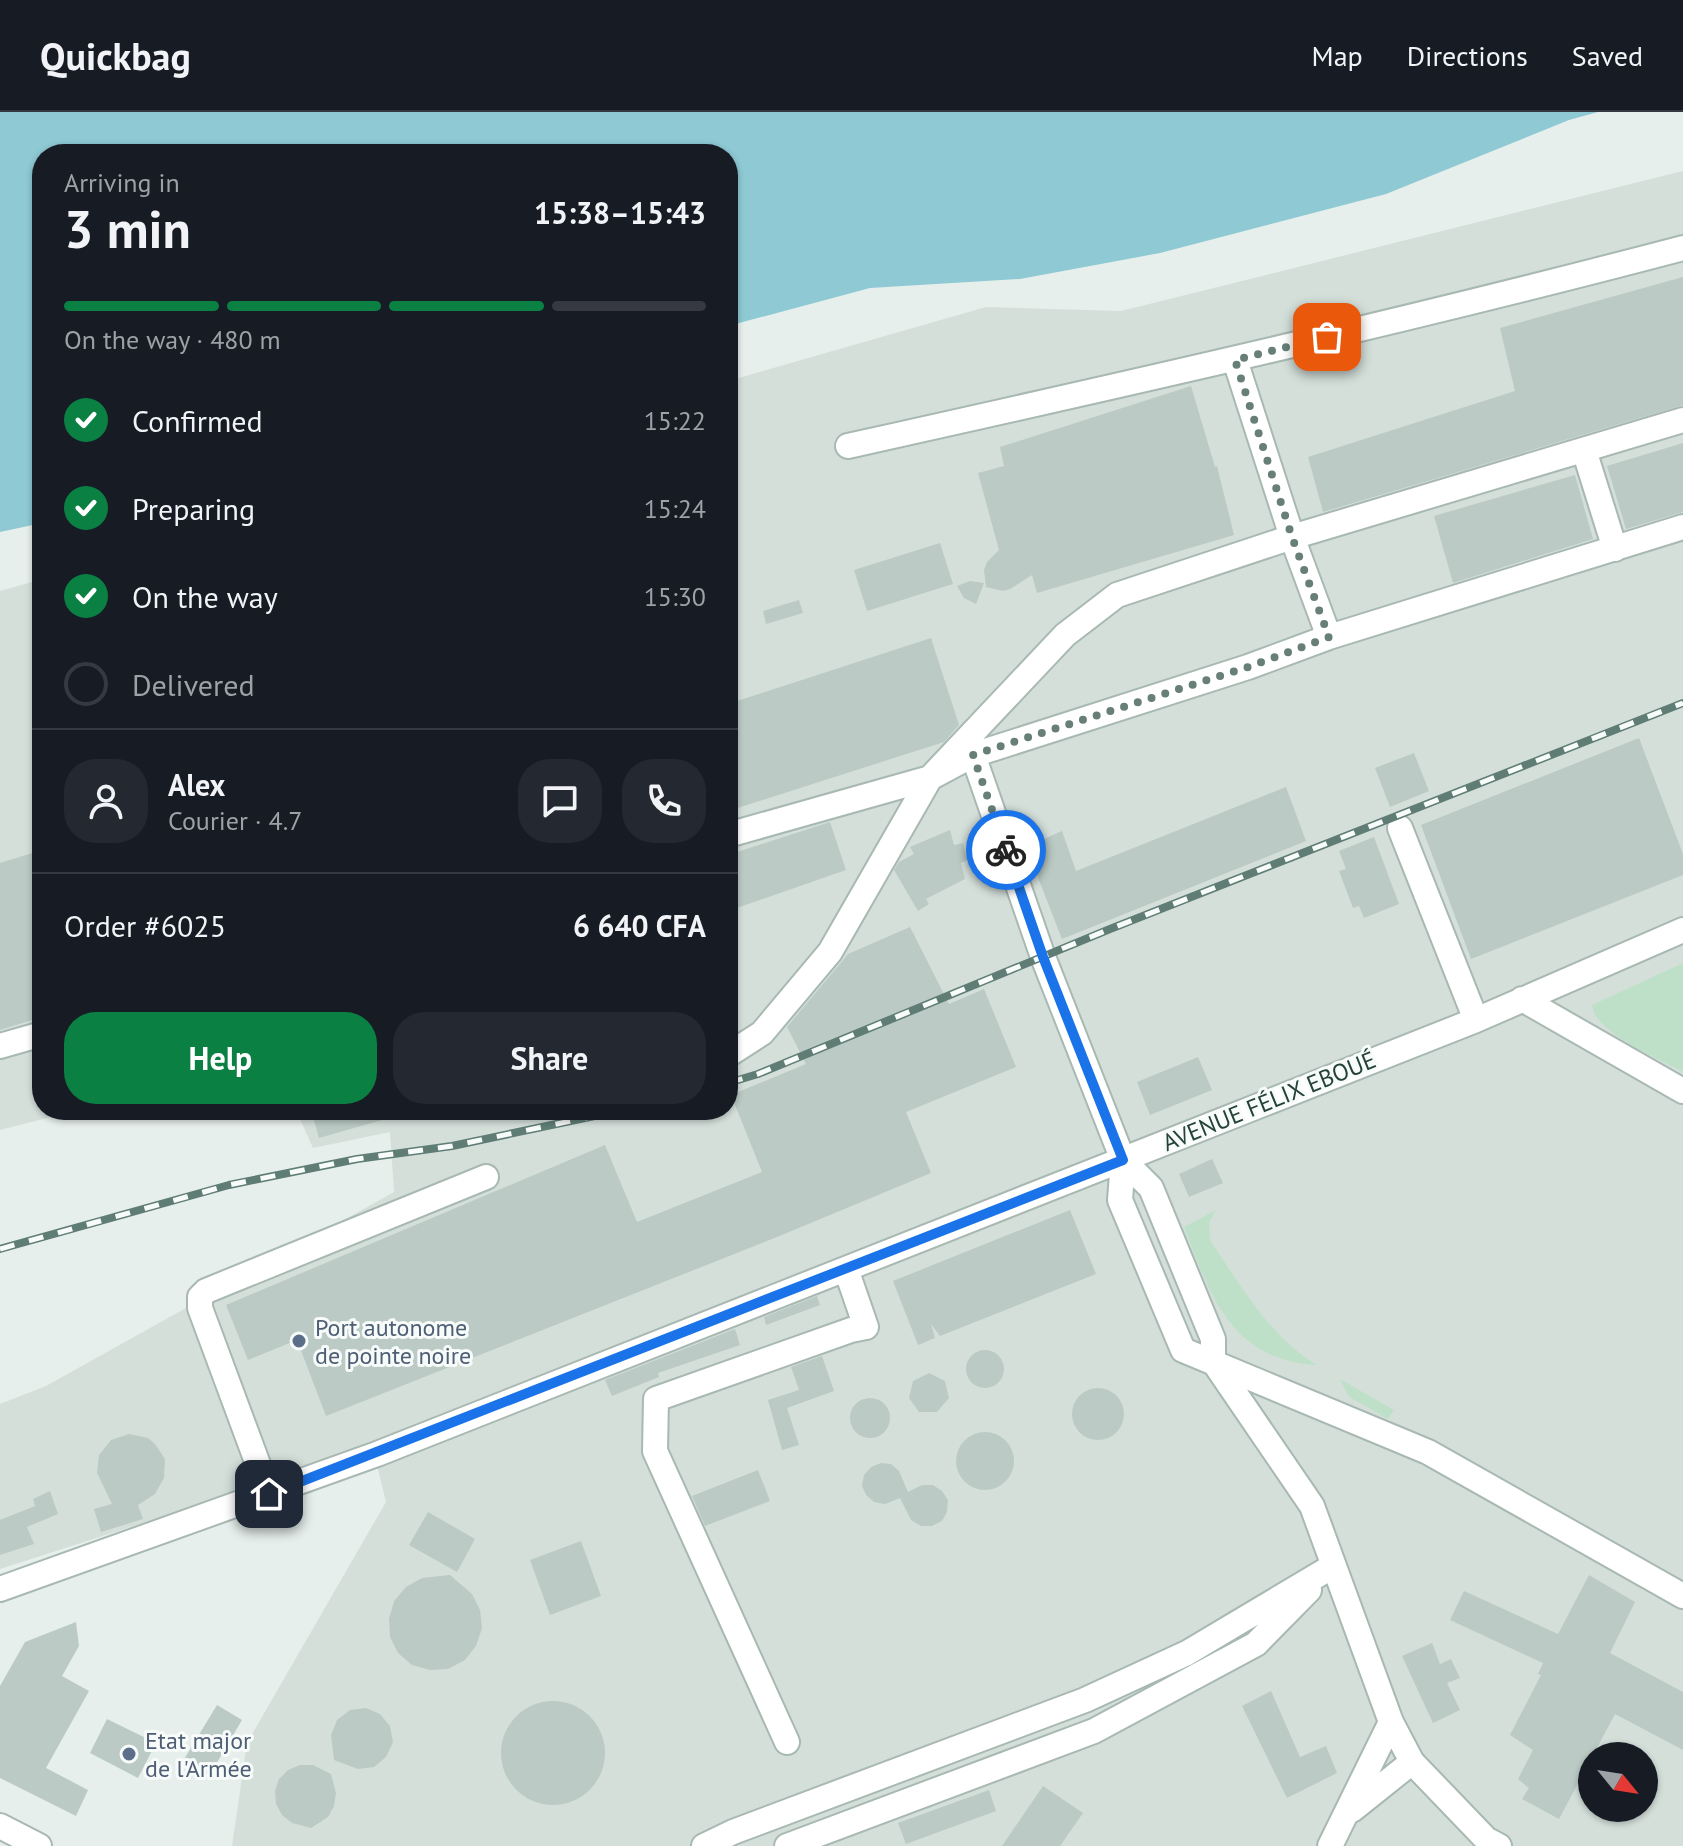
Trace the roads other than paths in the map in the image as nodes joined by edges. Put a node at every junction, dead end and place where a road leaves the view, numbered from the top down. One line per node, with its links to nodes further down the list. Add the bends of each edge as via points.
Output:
1 (1683, 248): 2 (street)
2 (1235, 360): 4 (street); 7 (street)
3 (1683, 420): 5 (street)
4 (848, 446)
5 (1584, 450): 7 (street); 8 (street)
6 (1683, 527): 8 (street)
7 (1292, 537): 9 (street); 11 (street, via 1117,595 1065,635)
8 (1615, 549): 9 (street)
9 (1329, 637): 10 (street)
10 (973, 755): 11 (street); 21 (street, via 1043,957)
11 (930, 778): 13 (street); 19 (street, via 830,952 762,1033)
12 (1400, 828): 16 (street)
13 (738, 832)
14 (1683, 930): 15 (street, AVENUE FÉLIX EBOUÉ)
15 (1522, 999): 16 (street, AVENUE FÉLIX EBOUÉ); 20 (street)
16 (1476, 1020): 21 (street, AVENUE FÉLIX EBOUÉ)
17 (32, 1037): 18 (street)
18 (0, 1046)
19 (738, 1049)
20 (1683, 1091)
21 (1123, 1160): 23 (street, AVENUE FÉLIX EBOUÉ); 24 (street, via 1151,1188 1213,1339); 24 (street, via 1120,1200 1183,1350)
22 (486, 1177): 25 (street, via 200,1297)
23 (846, 1269): 25 (street, AVENUE FÉLIX EBOUÉ); 30 (street, via 866,1327 656,1399 655,1451)
24 (1213, 1361): 26 (street, via 1312,1506); 28 (street, via 1428,1452)
25 (269, 1494): 27 (street, AVENUE FÉLIX EBOUÉ)
26 (1333, 1566): 29 (street); 35 (street, via 1187,1653 1085,1700); 36 (street, via 1256,1644 1094,1731)
27 (0, 1589)
28 (1683, 1596)
29 (1391, 1722): 31 (street); 32 (street)
30 (787, 1742)
31 (1412, 1762): 32 (street); 38 (street)
32 (1347, 1814): 37 (street)
33 (0, 1826): 34 (street)
34 (39, 1846)
35 (704, 1846)
36 (787, 1846)
37 (1330, 1846)
38 (1499, 1846)

